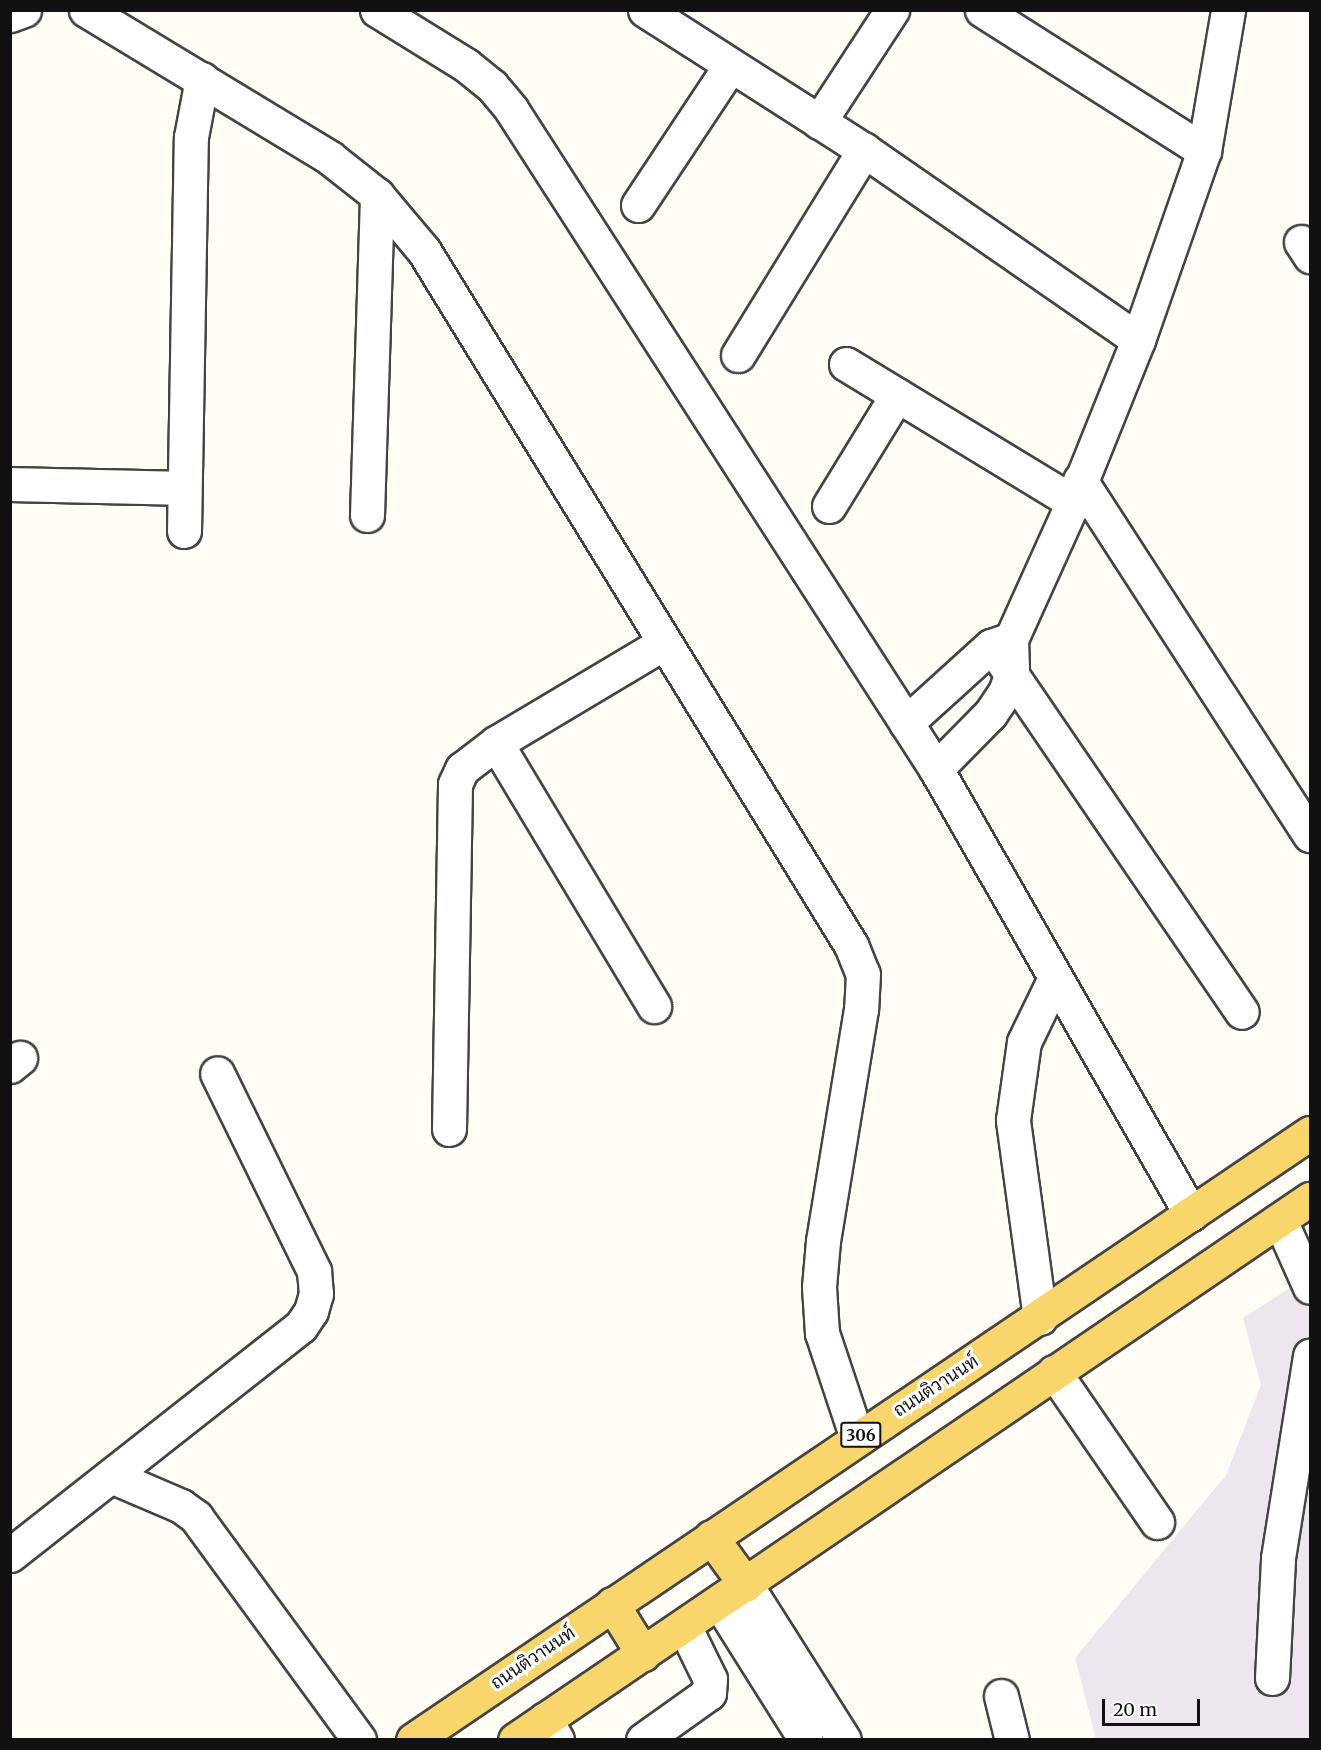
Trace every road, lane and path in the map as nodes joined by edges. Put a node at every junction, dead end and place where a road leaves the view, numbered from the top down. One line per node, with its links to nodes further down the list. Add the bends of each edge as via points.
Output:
1 (24, 10): 8 (street)
2 (86, 10): 10 (street)
3 (377, 10): 29 (street, via 466,65 492,86 511,109)
4 (645, 10): 9 (street)
5 (892, 10): 11 (street)
6 (982, 10): 13 (street)
7 (1228, 10): 13 (street)
8 (10, 15)
9 (730, 66): 11 (street); 15 (street)
10 (202, 79): 14 (street, via 330,158); 21 (street, via 191,137)
11 (819, 122): 12 (street)
12 (864, 150): 16 (street); 17 (street)
13 (1204, 151): 16 (street)
14 (377, 195): 24 (street); 27 (street, via 424,251)
15 (638, 205)
16 (1138, 340): 22 (street)
17 (738, 355)
18 (846, 364): 19 (street)
19 (897, 395): 22 (street); 23 (street)
20 (10, 484): 21 (street)
21 (183, 488): 25 (street)
22 (1076, 491): 26 (street); 32 (street)
23 (830, 506)
24 (367, 515)
25 (184, 531)
26 (1001, 642): 28 (street); 29 (street)
27 (664, 643): 30 (street); 46 (street, via 852,945 863,974 819,1287 822,1333)
28 (1012, 672): 31 (street, via 999,703); 35 (street)
29 (906, 723): 31 (street)
30 (496, 743): 34 (street); 37 (street, via 462,769 455,784)
31 (936, 769): 33 (street)
32 (1311, 835)
33 (1054, 980): 40 (street); 43 (street, via 1024,1042 1013,1119)
34 (654, 1006)
35 (1242, 1012)
36 (217, 1073): 47 (street, via 314,1271 316,1294 301,1326)
37 (449, 1129)
38 (1311, 1133): 40 (main road, ถนนติวานนท์ / 306)
39 (1311, 1199): 41 (main road)
40 (1191, 1214): 43 (main road, ถนนติวานนท์ / 306)
41 (1280, 1220): 42 (street); 45 (main road)
42 (1311, 1287)
43 (1040, 1318): 46 (main road, ถนนติวานนท์ / 306)
44 (1311, 1356): 55 (street, via 1278,1558)
45 (1054, 1372): 48 (street); 51 (main road)
46 (857, 1438): 49 (main road, ถนนติวานนท์ / 306)
47 (111, 1476): 50 (street); 58 (street, via 181,1506 196,1517)
48 (1157, 1522)
49 (711, 1537): 51 (main road); 52 (main road, ถนนติวานนท์ / 306)
50 (10, 1555)
51 (733, 1594): 53 (main road); 62 (street); 63 (street)
52 (612, 1604): 54 (main road); 59 (main road, ถนนติวานนท์ / 306)
53 (684, 1626): 54 (main road); 61 (street, via 710,1679 709,1693)
54 (643, 1654): 57 (main road)
55 (1272, 1678)
56 (1001, 1696): 64 (street)
57 (551, 1729): 60 (main road)
58 (359, 1740)
59 (413, 1740)
60 (515, 1740)
61 (643, 1740)
62 (806, 1740)
63 (844, 1740)
64 (1012, 1740)

